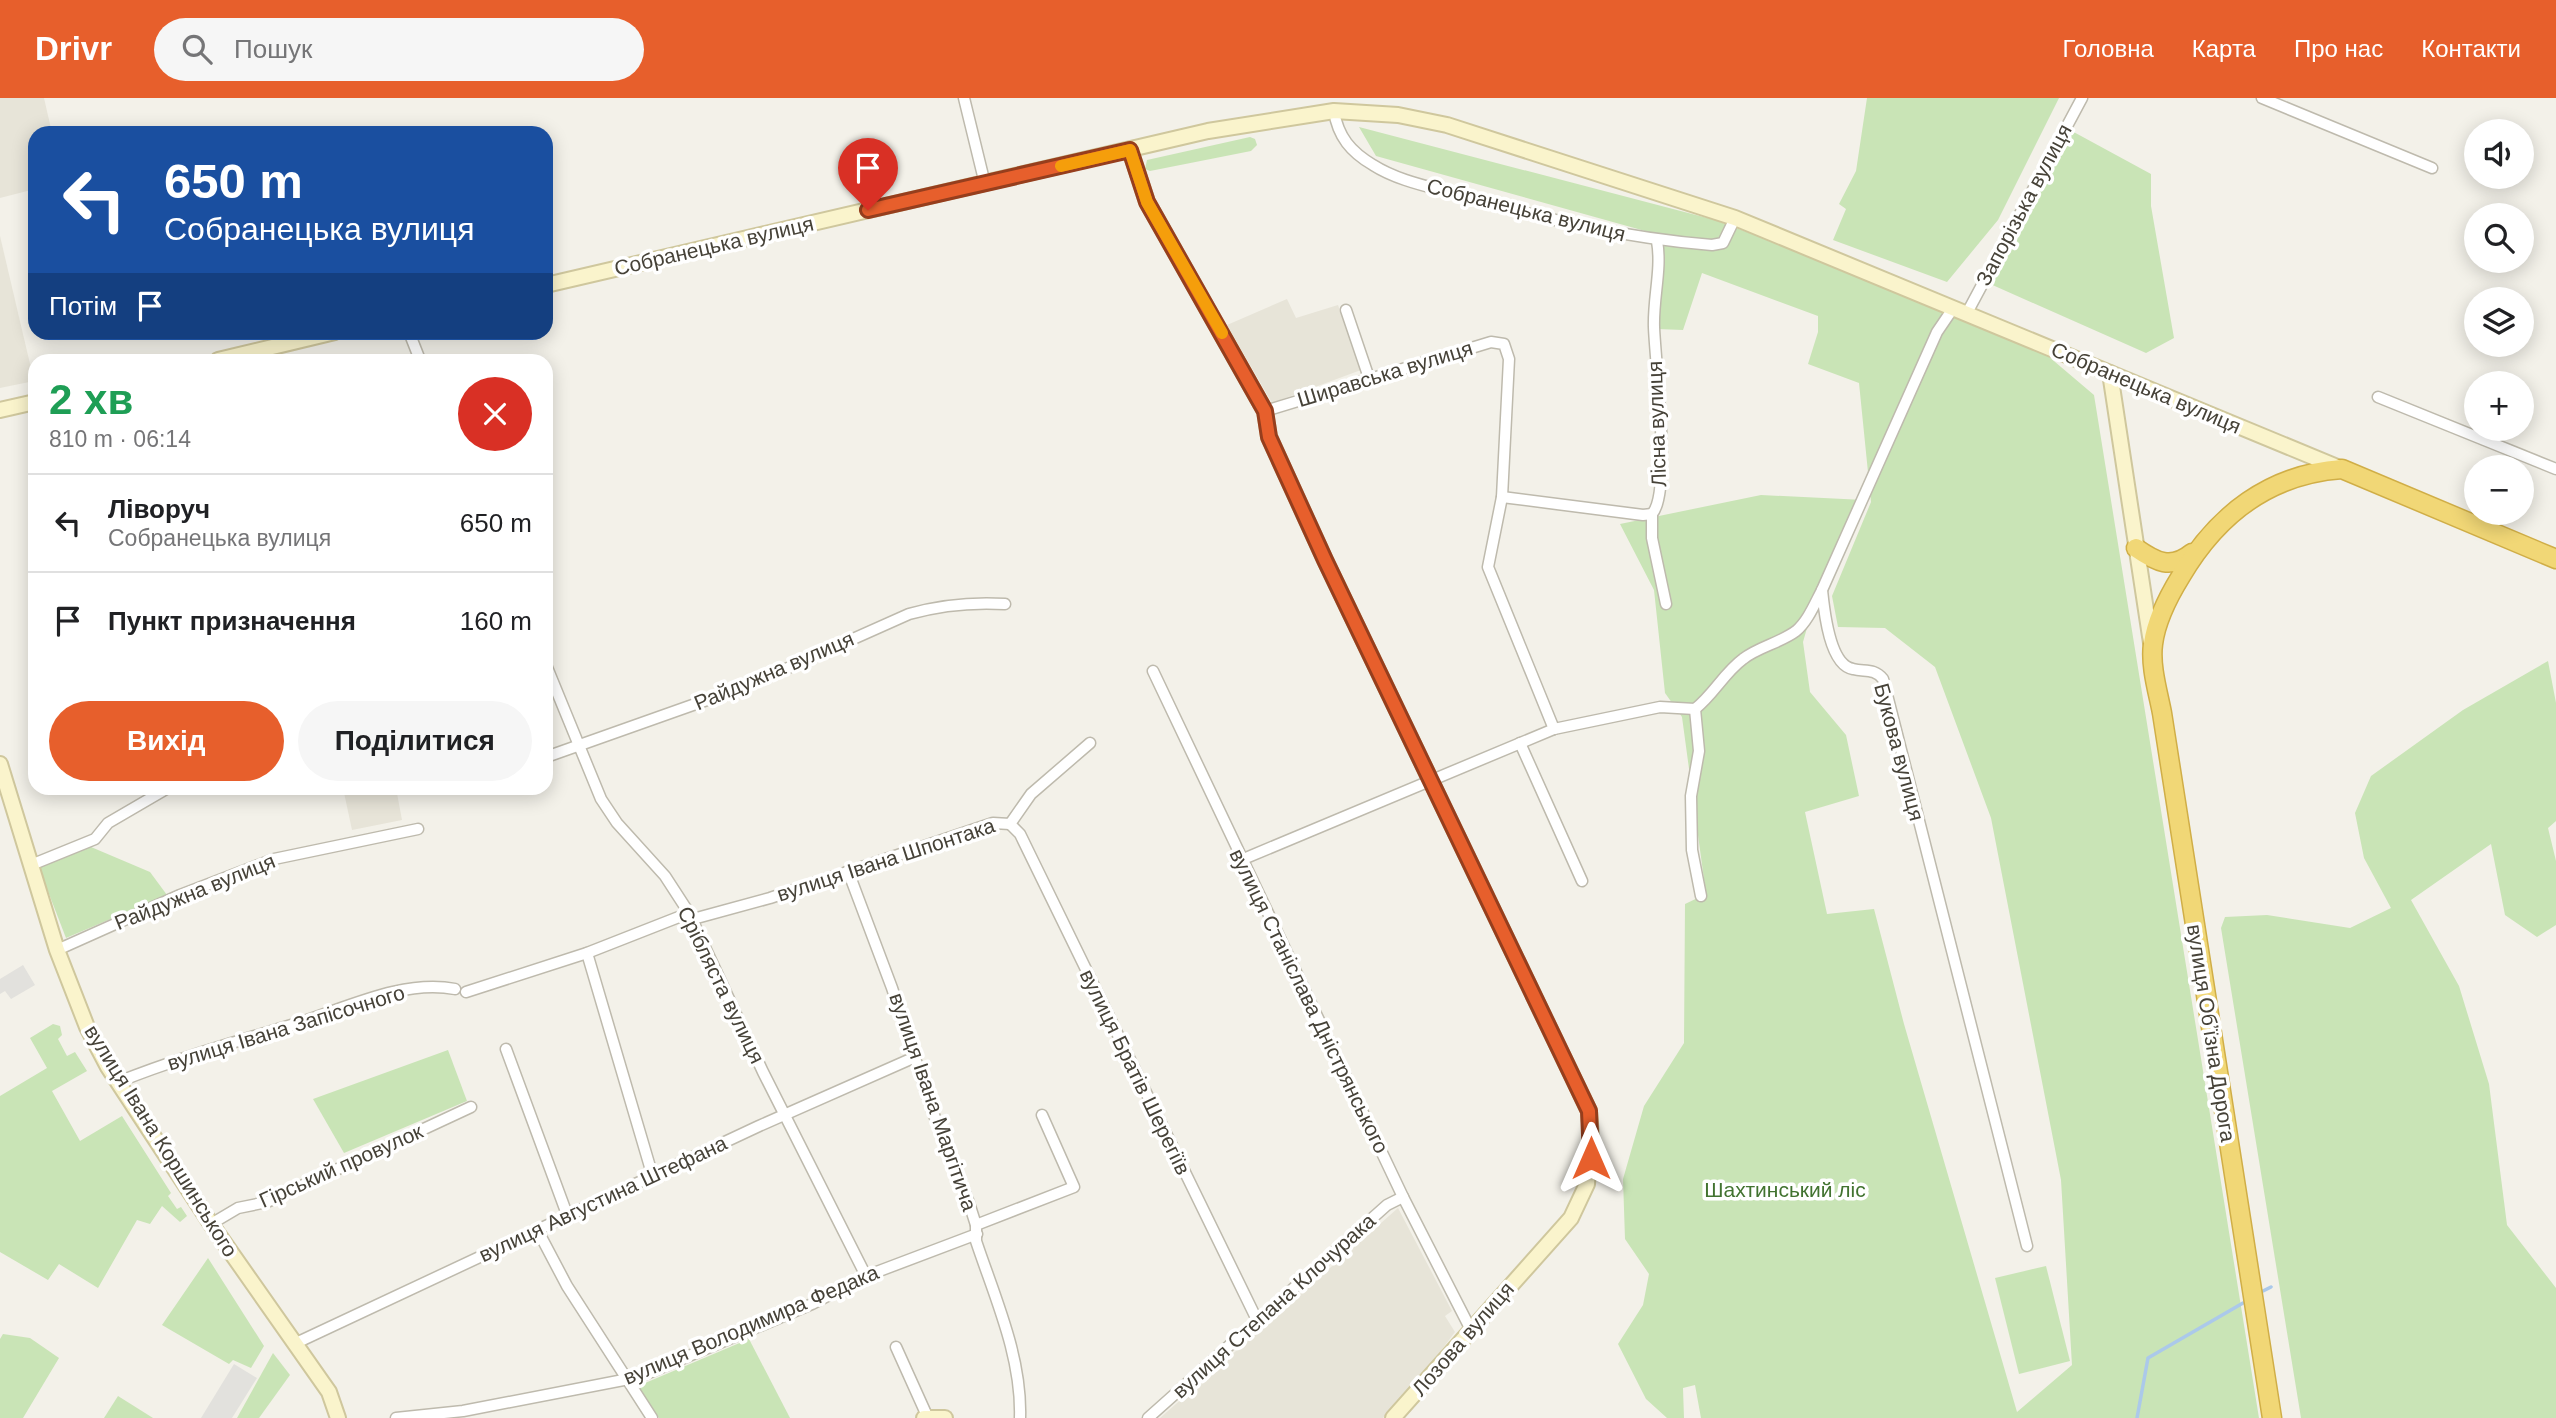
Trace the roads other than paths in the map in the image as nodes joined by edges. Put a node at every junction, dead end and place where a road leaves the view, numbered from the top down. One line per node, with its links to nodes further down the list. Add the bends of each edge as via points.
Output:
1 (964, 98): 7 (street)
2 (2082, 98): 12 (street, Запорізька вулиця)
3 (2262, 98): 6 (street)
4 (1334, 111): 5 (main road, Собранецька вулиця, via 1235,126); 8 (main road, Собранецька вулиця, via 1398,115 1447,125); 9 (street, Собранецька вулиця, via 1340,136 1385,172 1558,221)
5 (1130, 150): 7 (main road, Собранецька вулиця); 20 (main road, Лозова вулиця, via 1147,202)
6 (2432, 168)
7 (985, 184): 10 (main road, Собранецька вулиця)
8 (1735, 218): 9 (street, Собранецька вулиця, via 1723,243); 12 (main road, Собранецька вулиця)
9 (1657, 240): 24 (street, Лісна вулиця, via 1660,259 1654,326 1661,487 1658,508)
10 (553, 283)
11 (1346, 310): 16 (street)
12 (1960, 310): 15 (main road, Собранецька вулиця); 28 (street, Букова вулиця, via 1937,332)
13 (302, 340): 14 (main road)
14 (243, 354)
15 (2110, 373): 21 (main road, Собранецька вулиця); 26 (main road, вулиця Обʼїзна Дорога)
16 (1369, 378): 20 (street, Ширавська вулиця); 23 (street, Ширавська вулиця, via 1491,342 1504,344 1509,359)
17 (2378, 397): 22 (street)
18 (28, 404): 19 (main road)
19 (0, 410)
20 (1265, 411): 43 (main road, Лозова вулиця, via 1269,437 1285,473)
21 (2342, 469): 25 (highway, вулиця Обʼїзна Дорога, via 2318,471 2270,487 2236,508); 27 (highway, Собранецька вулиця)
22 (2556, 469)
23 (1502, 497): 24 (street); 37 (street, via 1488,567)
24 (1652, 514): 30 (street, Лісна вулиця, via 1652,538)
25 (2201, 543): 26 (highway, via 2182,561 2169,564); 33 (highway, вулиця Обʼїзна Дорога, via 2162,612)
26 (2136, 548): 33 (main road, вулиця Обʼїзна Дорога)
27 (2556, 559)
28 (1822, 590): 31 (street); 32 (street, Букова вулиця)
29 (1005, 604): 40 (street, Райдужна вулиця, via 936,606 909,614 752,684)
30 (1666, 604)
31 (1805, 622): 32 (street); 36 (street, via 1743,658 1714,694)
32 (1825, 623): 69 (street, Букова вулиця, via 1848,669 1873,670 1883,679)
33 (2152, 648): 84 (highway, вулиця Обʼїзна Дорога)
34 (1153, 671): 47 (street, вулиця Станіслава Дністрянського)
35 (553, 682): 40 (street, Срібляста вулиця)
36 (1695, 709): 37 (street, via 1660,707); 51 (street, via 1699,751 1691,796 1692,850)
37 (1554, 729): 39 (street)
38 (1090, 743): 45 (street, вулиця Івана Шпонтака, via 1031,794)
39 (1520, 743): 43 (street); 50 (street)
40 (579, 744): 41 (street, Райдужна вулиця); 52 (street, Срібляста вулиця, via 611,815 665,876)
41 (553, 754)
42 (0, 764): 48 (main road, вулиця Івана Коршинського)
43 (1433, 782): 47 (street); 72 (main road, Лозова вулиця, via 1591,1119 1591,1158 1581,1202)
44 (156, 795): 48 (street, via 108,823 95,839)
45 (1010, 824): 49 (street, вулиця Івана Шпонтака, via 993,823); 71 (street, вулиця Братів Шерегіїв, via 1020,834)
46 (418, 829): 53 (street, Райдужна вулиця, via 274,859)
47 (1241, 860): 64 (street, вулиця Станіслава Дністрянського)
48 (31, 865): 53 (main road, вулиця Івана Коршинського)
49 (848, 872): 52 (street, вулиця Івана Шпонтака); 58 (street, вулиця Івана Маргітича)
50 (1582, 881)
51 (1702, 896)
52 (691, 916): 54 (street); 62 (street, Срібляста вулиця)
53 (57, 950): 59 (main road, вулиця Івана Коршинського, via 81,1014)
54 (587, 953): 56 (street); 63 (street)
55 (455, 989): 59 (street, вулиця Івана Запісочного, via 431,986 391,994)
56 (466, 992)
57 (506, 1049): 65 (street)
58 (913, 1058): 62 (street, вулиця Августина Штефана); 67 (street, вулиця Івана Маргітича)
59 (118, 1082): 66 (main road, вулиця Івана Коршинського)
60 (471, 1107): 66 (street, Гірський провулок, via 267,1202 238,1208)
61 (1042, 1115): 67 (street, вулиця Володимира Федака, via 1074,1186)
62 (785, 1116): 63 (street, вулиця Августина Штефана); 70 (street, Срібляста вулиця)
63 (653, 1177): 65 (street, вулиця Августина Штефана)
64 (1403, 1197): 71 (street, вулиця Степана Клочурака, via 1387,1205); 72 (street, вулиця Станіслава Дністрянського)
65 (568, 1217): 68 (street, вулиця Августина Штефана)
66 (211, 1224): 73 (main road, вулиця Івана Коршинського)
67 (976, 1229): 70 (street, вулиця Володимира Федака); 81 (street, вулиця Івана Маргітича, via 1015,1364)
68 (538, 1231): 73 (street, вулиця Августина Штефана); 75 (street, via 567,1286)
69 (2026, 1246)
70 (866, 1276): 75 (street, вулиця Володимира Федака, via 812,1304)
71 (1258, 1322): 82 (street, вулиця Степана Клочурака)
72 (1470, 1328): 83 (main road, Лозова вулиця)
73 (294, 1344): 76 (main road, вулиця Івана Коршинського, via 328,1392)
74 (896, 1348): 79 (street)
75 (628, 1380): 77 (street, вулиця Володимира Федака, via 463,1411); 78 (street)
76 (338, 1418)
77 (396, 1418)
78 (652, 1418)
79 (926, 1418): 80 (main road)
80 (945, 1418)
81 (1020, 1418)
82 (1148, 1418)
83 (1393, 1418)
84 (2272, 1418)

